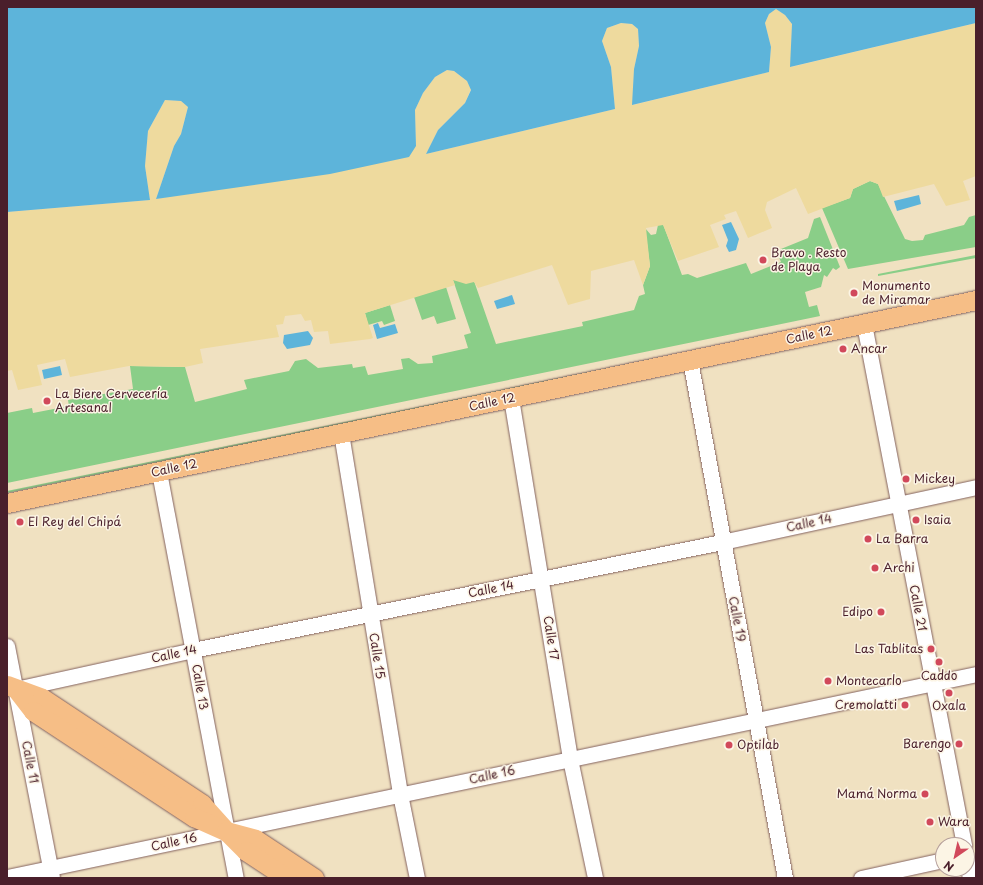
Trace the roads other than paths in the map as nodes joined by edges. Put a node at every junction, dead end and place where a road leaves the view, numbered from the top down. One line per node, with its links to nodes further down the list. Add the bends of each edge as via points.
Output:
1 (976, 300): 2 (main road, Calle 12)
2 (864, 324): 3 (main road, Calle 12); 9 (street, Calle 21)
3 (690, 360): 4 (main road, Calle 12); 10 (street, Calle 19)
4 (511, 398): 5 (main road, Calle 12); 11 (street, Calle 17)
5 (341, 433): 6 (main road, Calle 12); 12 (street, Calle 15)
6 (159, 472): 8 (main road, Calle 12); 14 (street, Calle 13)
7 (976, 487): 9 (street, Calle 14)
8 (7, 503)
9 (898, 503): 10 (street, Calle 14); 16 (street, Calle 21)
10 (722, 542): 11 (street, Calle 14); 18 (street, Calle 19)
11 (542, 579): 12 (street, Calle 14); 19 (street, Calle 17)
12 (370, 613): 14 (street, Calle 14); 20 (street, Calle 15)
13 (7, 646): 17 (street, Calle 11)
14 (193, 650): 17 (street, Calle 14); 21 (street, Calle 13)
15 (976, 674): 16 (street, Calle 16)
16 (933, 683): 18 (street, Calle 16); 22 (street, Calle 21)
17 (10, 689): 21 (main road, via 42,698 202,804); 24 (street, Calle 11)
18 (756, 720): 19 (street, Calle 16); 31 (street, Calle 19)
19 (570, 759): 20 (street, Calle 16); 30 (street, Calle 17)
20 (400, 794): 21 (street, Calle 16); 29 (street, Calle 15)
21 (226, 831): 24 (street, Calle 16); 26 (street, Calle 13); 27 (main road, via 246,851); 28 (main road, via 255,839)
22 (962, 837)
23 (935, 862): 32 (street)
24 (51, 873): 25 (street, Calle 16)
25 (7, 877)
26 (236, 878)
27 (287, 878)
28 (314, 878)
29 (417, 878)
30 (595, 878)
31 (785, 878)
32 (860, 878)

